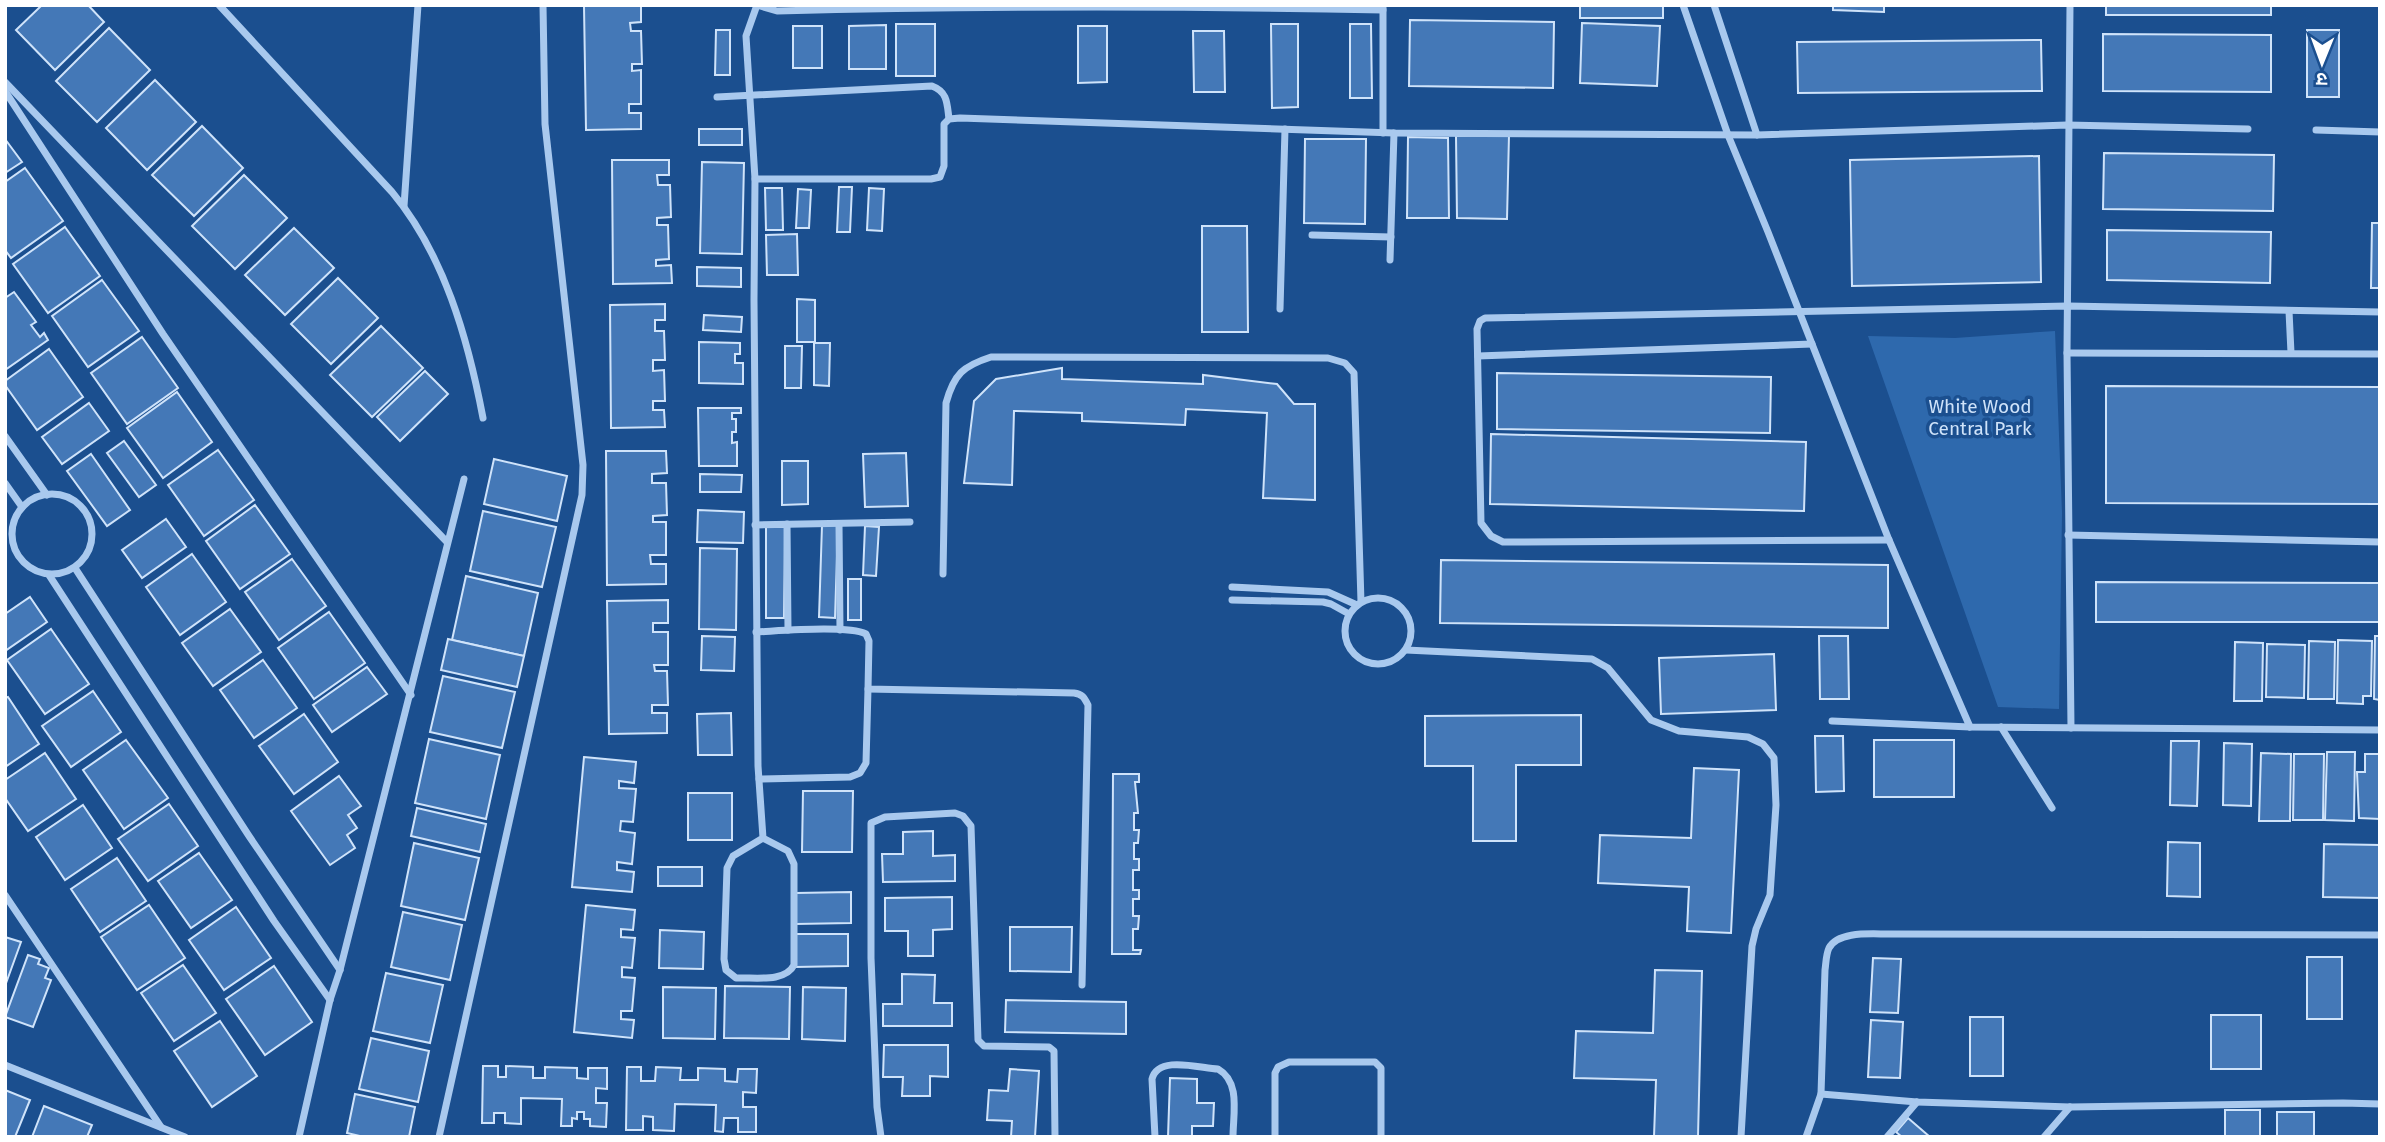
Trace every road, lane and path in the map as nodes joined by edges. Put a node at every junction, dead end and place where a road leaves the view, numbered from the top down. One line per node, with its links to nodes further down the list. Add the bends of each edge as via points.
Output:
1 (219, 5): 27 (street)
2 (418, 5): 27 (street)
3 (543, 5): 89 (street, via 545,124 583,465 582,495)
4 (757, 5): 8 (street, via 777,11); 14 (street, via 746,36)
5 (1683, 5): 24 (street)
6 (1714, 5): 25 (street)
7 (2070, 5): 17 (street)
8 (912, 6): 9 (street)
9 (1074, 6): 10 (street)
10 (1232, 6): 11 (street)
11 (1383, 8): 21 (street)
12 (5, 82): 53 (street)
13 (5, 91): 67 (street, via 163,334)
14 (750, 95): 15 (street); 16 (street, via 932,86 946,95); 26 (street)
15 (717, 97)
16 (949, 119): 18 (street); 26 (street, via 942,129 944,166 940,177)
17 (2067, 125): 19 (street); 25 (street); 31 (street)
18 (1285, 129): 21 (street); 32 (street)
19 (2248, 129)
20 (2316, 130): 22 (street)
21 (1383, 132): 23 (street)
22 (2380, 132)
23 (1394, 133): 24 (street); 29 (street)
24 (1728, 135): 25 (street); 33 (street)
25 (1757, 135)
26 (755, 179): 50 (street)
27 (404, 206): 41 (street, via 446,287 476,378)
28 (1312, 235): 29 (street)
29 (1391, 237): 30 (street)
30 (1390, 260)
31 (2067, 306): 33 (street); 34 (street); 37 (street)
32 (1280, 309)
33 (1799, 311): 36 (street); 40 (street, via 1485,318 1476,329)
34 (2290, 311): 35 (street); 38 (street)
35 (2380, 312)
36 (1812, 344): 40 (street); 52 (street)
37 (2067, 353): 38 (street); 51 (street)
38 (2291, 353): 39 (street)
39 (2380, 354)
40 (1478, 356): 52 (street, via 1481,523 1491,537 1503,542)
41 (483, 418)
42 (5, 436): 45 (street)
43 (464, 479): 53 (street)
44 (5, 483): 46 (street)
45 (47, 495): 46 (street); 55 (street, via 73,500 90,520 91,547)
46 (22, 508): 57 (street, via 12,530 17,555 36,572)
47 (909, 522): 49 (street)
48 (787, 524): 49 (street); 50 (street); 62 (street)
49 (839, 524): 63 (street)
50 (755, 525): 64 (street)
51 (2068, 535): 54 (street); 71 (street)
52 (1889, 540): 69 (street)
53 (447, 542): 67 (street)
54 (2380, 542)
55 (75, 568): 57 (street); 78 (street)
56 (943, 573): 60 (street, via 946,402 950,387 972,363 990,357 1328,358 1345,363 1354,373)
57 (49, 575): 80 (street)
58 (1231, 587): 60 (street, via 1328,592)
59 (1232, 600): 61 (street, via 1323,603)
60 (1359, 604): 61 (street); 65 (street, via 1376,598 1397,603 1412,630)
61 (1349, 614): 65 (street, via 1345,625 1348,647 1365,663 1388,663)
62 (788, 630): 63 (street); 64 (street)
63 (840, 630): 66 (street, via 866,634)
64 (756, 632): 73 (street)
65 (1406, 650): 96 (street, via 1592,659 1608,668 1651,720 1679,731 1748,737 1763,744 1774,758 1770,895 1752,946)
66 (868, 689): 73 (street, via 866,763 860,773); 79 (street, via 1074,693 1085,699)
67 (411, 695): 78 (street)
68 (1832, 721): 69 (street)
69 (1970, 727): 70 (street)
70 (2001, 727): 71 (street); 74 (street)
71 (2071, 728): 72 (street)
72 (2380, 730)
73 (759, 779): 75 (street)
74 (2052, 808)
75 (763, 838): 75 (street, via 733,856 727,868 724,959 726,970 736,978 784,976 794,965 794,864 788,851)
76 (5, 895): 86 (street)
77 (2380, 935): 82 (street, via 1887,933 1840,939 1828,950 1825,970)
78 (340, 970): 80 (street)
79 (1082, 985)
80 (330, 1000): 88 (street)
81 (5, 1065): 86 (street)
82 (1821, 1094): 83 (street); 97 (street)
83 (1917, 1102): 85 (street); 98 (street)
84 (2380, 1104): 85 (street)
85 (2070, 1107): 99 (street)
86 (161, 1127): 87 (street)
87 (185, 1137)
88 (299, 1137)
89 (439, 1137)
90 (881, 1137): 91 (street, via 871,970 871,823 885,817 954,813 971,826 978,1040 984,1046 1049,1047 1054,1051)
91 (1055, 1137)
92 (1155, 1137): 93 (street, via 1152,1079 1158,1067 1168,1064 1225,1073 1234,1091)
93 (1233, 1137)
94 (1275, 1137): 95 (street, via 1278,1067 1289,1062 1376,1062 1381,1068)
95 (1381, 1137)
96 (1741, 1137)
97 (1806, 1137)
98 (1887, 1137)
99 (2044, 1137)

